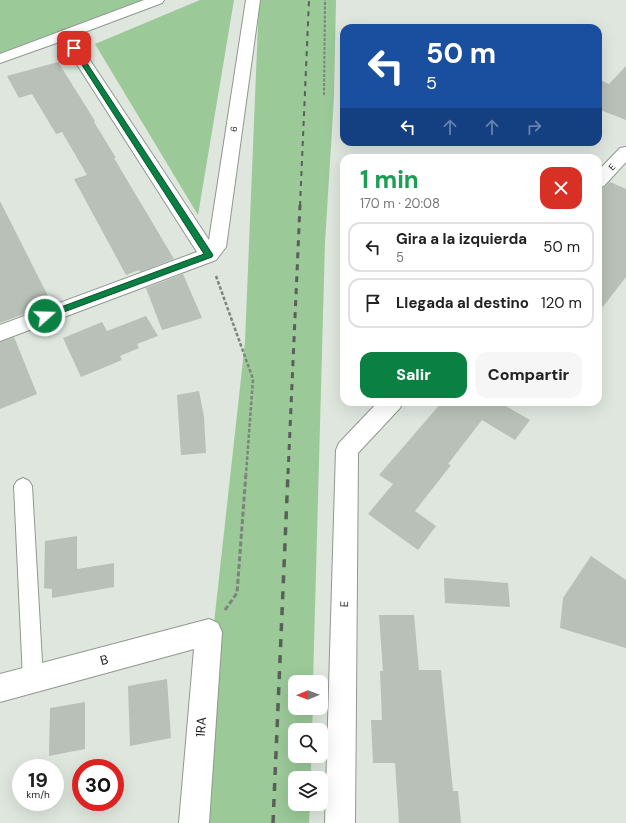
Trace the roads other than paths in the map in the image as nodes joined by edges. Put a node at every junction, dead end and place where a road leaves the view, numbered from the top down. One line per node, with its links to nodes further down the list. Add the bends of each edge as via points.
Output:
1 (157, 0): 3 (street)
2 (253, 0): 7 (street, 6, via 217,247)
3 (66, 35): 4 (street); 7 (street)
4 (0, 59)
5 (626, 152): 6 (street, E)
6 (602, 178)
7 (209, 255): 8 (street)
8 (0, 333)
9 (388, 406): 15 (street, E, via 346,450)
10 (23, 486): 12 (lane)
11 (209, 632): 12 (street, B); 14 (street, 1RA)
12 (34, 679): 13 (street, B)
13 (0, 688)
14 (194, 823)
15 (340, 823)

